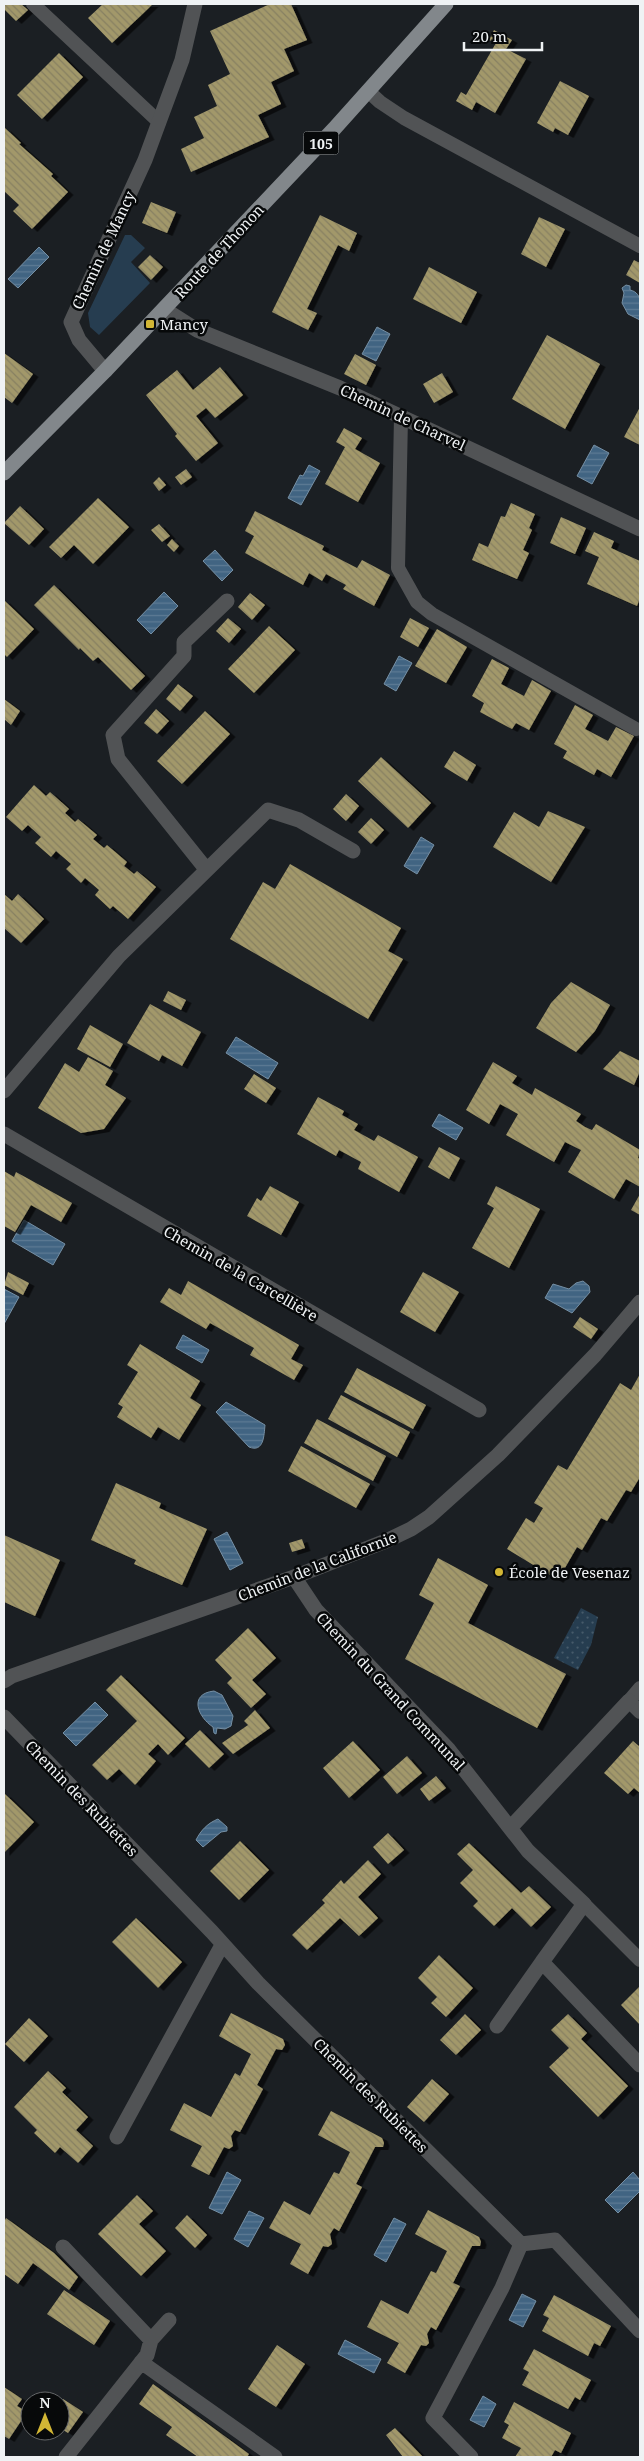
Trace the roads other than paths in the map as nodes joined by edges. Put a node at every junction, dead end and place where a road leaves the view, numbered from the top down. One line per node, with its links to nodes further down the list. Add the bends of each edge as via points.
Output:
1 (33, 4): 5 (lane)
2 (195, 4): 5 (street, Chemin de Mancy, via 182,60)
3 (446, 4): 4 (main road, Route de Thonon / 105)
4 (368, 91): 6 (lane, via 404,118); 7 (main road, Route de Thonon / 105)
5 (160, 122): 8 (street, Chemin de Mancy, via 71,322 79,340)
6 (640, 246)
7 (164, 309): 8 (main road, Route de Thonon / 105); 9 (street, Chemin de Charvel, via 197,330)
8 (105, 371): 10 (main road, Route de Thonon / 105)
9 (402, 417): 11 (street, Chemin de Charvel); 13 (lane, via 398,568 417,602 441,619)
10 (4, 473)
11 (640, 529)
12 (227, 601): 15 (street, via 184,642 184,656 114,735 118,759)
13 (636, 729)
14 (353, 852): 15 (street, via 299,820 268,810)
15 (206, 869): 16 (street, via 119,956)
16 (4, 1091)
17 (4, 1134): 19 (street, Chemin de la Carcellière)
18 (640, 1302): 20 (street, Chemin de la Californie, via 595,1355 506,1447 428,1517 386,1541)
19 (479, 1410)
20 (294, 1577): 21 (street, Chemin de la Californie, via 12,1676); 26 (street, Chemin du Grand Communal, via 316,1610 449,1750)
21 (4, 1682)
22 (640, 1688): 23 (lane)
23 (629, 1701): 24 (lane); 26 (street)
24 (640, 1712)
25 (4, 1717): 28 (street, Chemin des Rubiettes)
26 (510, 1828): 27 (street, Chemin du Grand Communal, via 528,1851)
27 (584, 1904): 29 (lane); 30 (street)
28 (222, 1945): 33 (street); 34 (street, Chemin des Rubiettes)
29 (640, 1960)
30 (542, 1962): 31 (street); 32 (street)
31 (497, 2026)
32 (640, 2065)
33 (117, 2136)
34 (521, 2244): 37 (street, via 555,2240); 42 (street, via 502,2288 433,2418)
35 (63, 2247): 38 (street)
36 (169, 2320): 38 (street)
37 (640, 2331)
38 (151, 2340): 39 (street)
39 (142, 2362): 40 (street); 41 (street)
40 (66, 2457)
41 (275, 2457)
42 (471, 2457)

